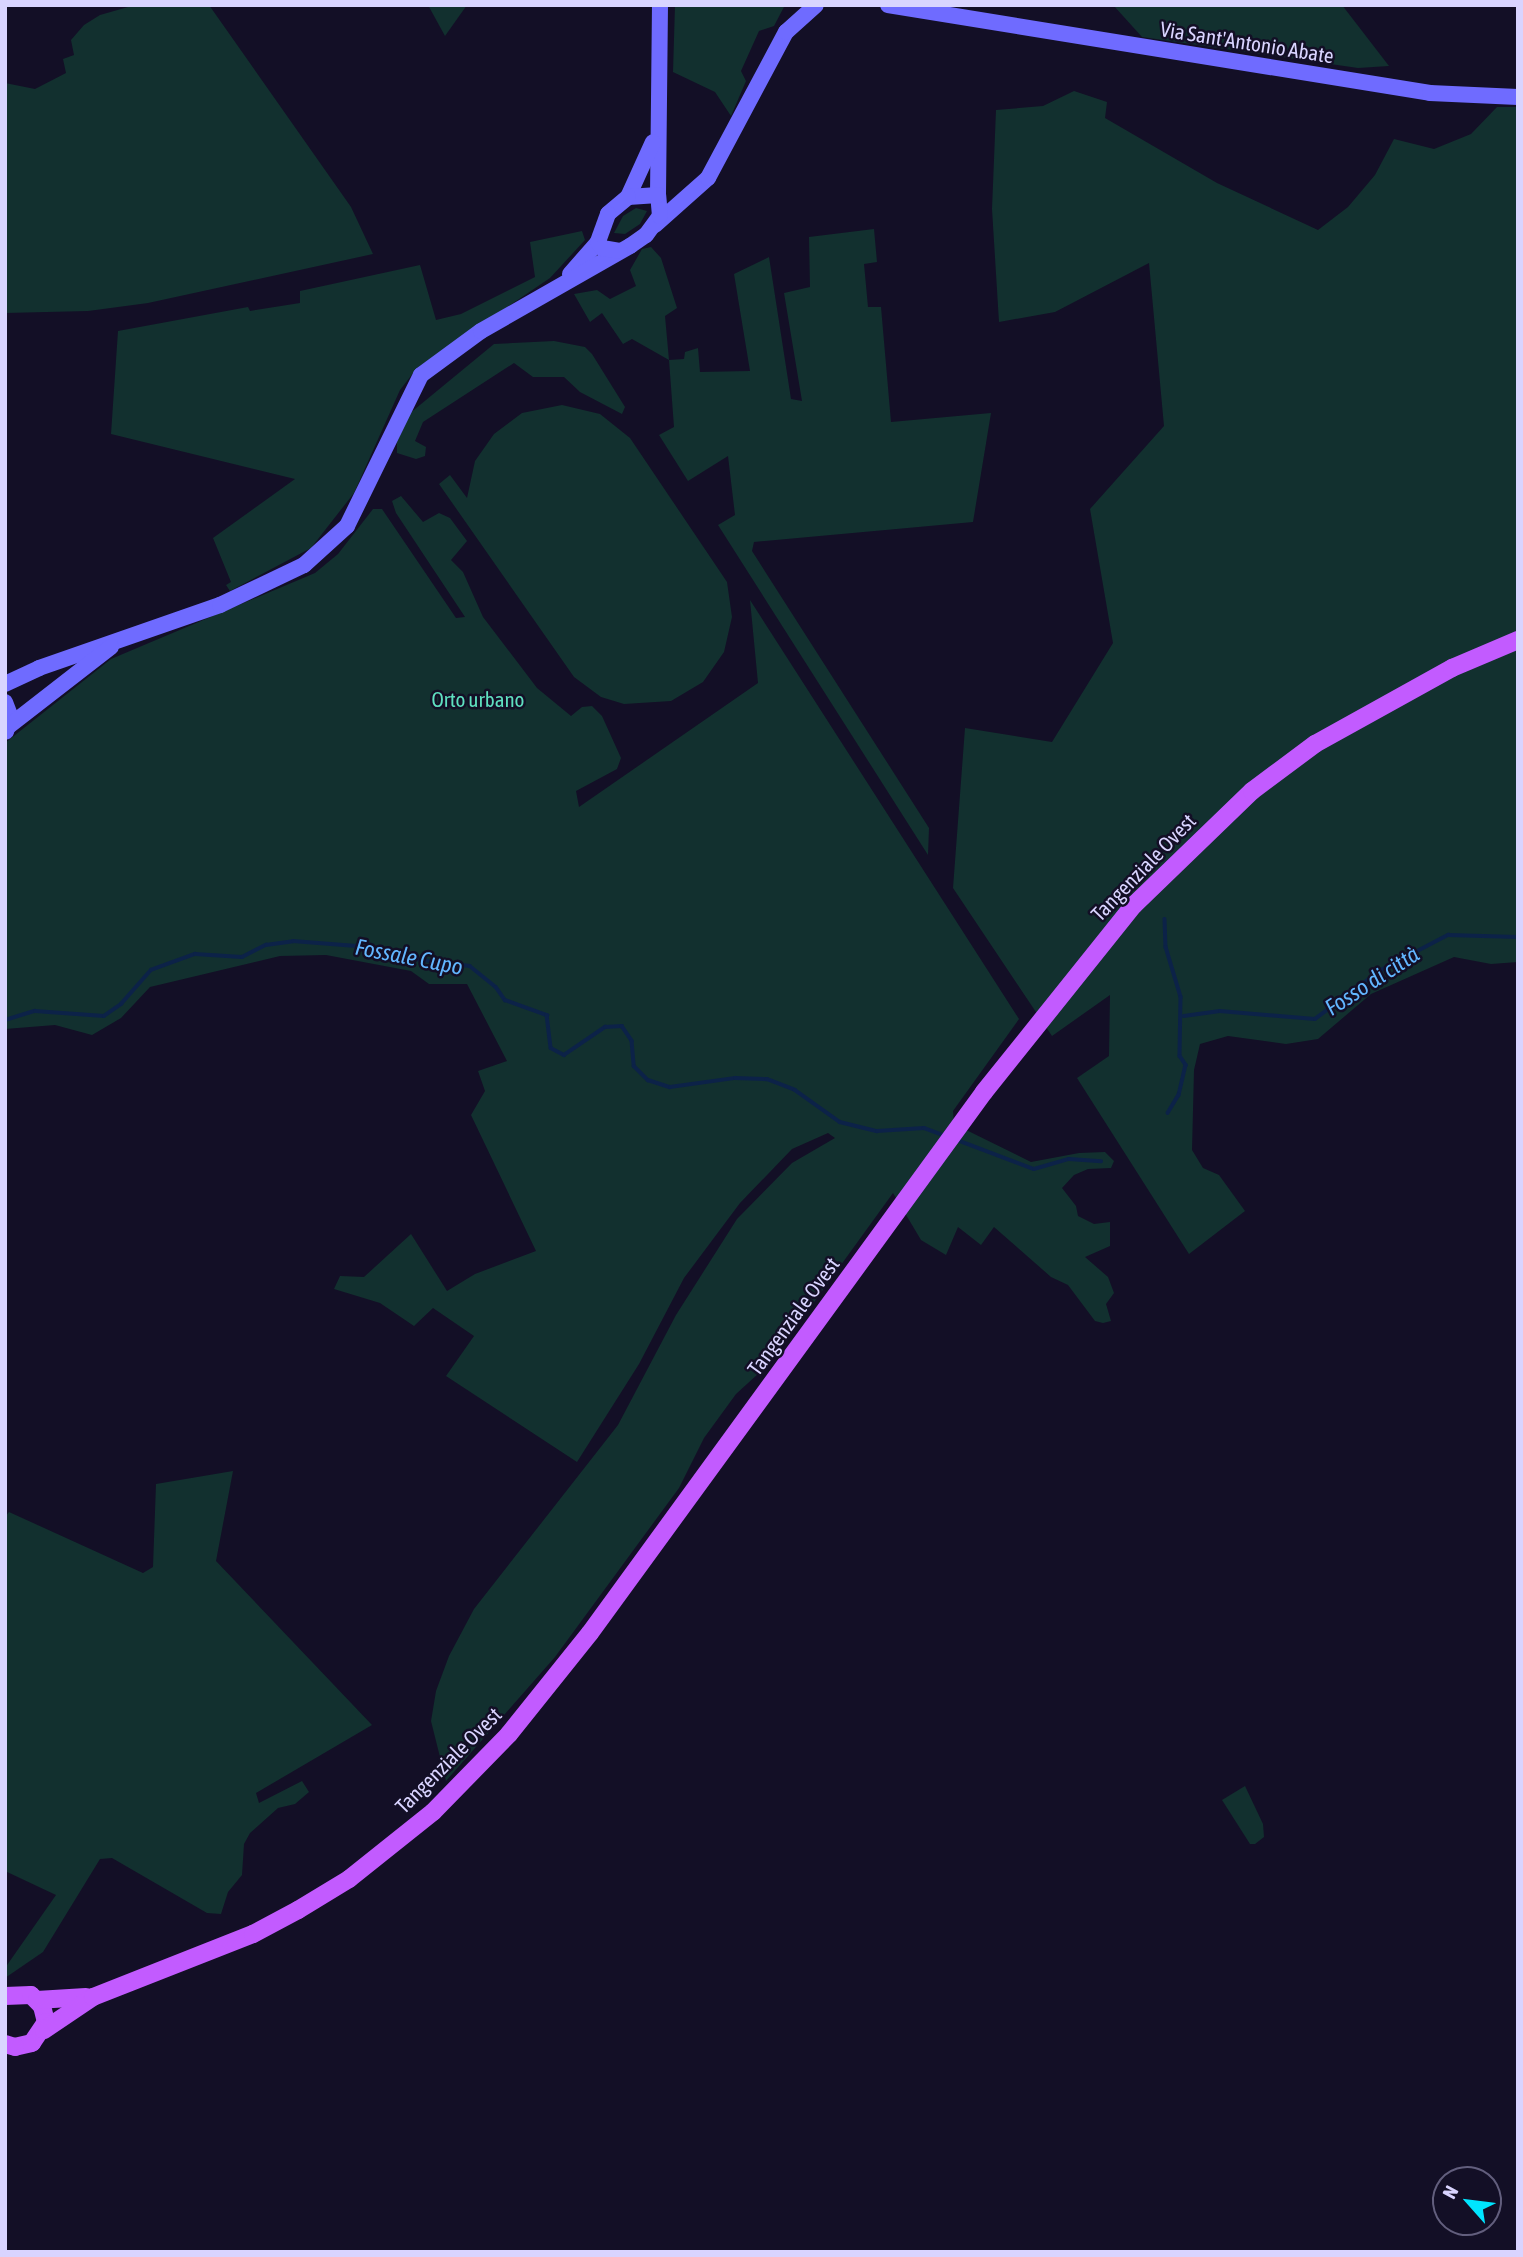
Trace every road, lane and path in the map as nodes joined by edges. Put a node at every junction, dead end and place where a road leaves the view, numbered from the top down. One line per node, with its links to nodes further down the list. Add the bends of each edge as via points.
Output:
1 (660, 5): 5 (main road)
2 (816, 5): 6 (main road, via 786,32)
3 (888, 5): 4 (main road, Via Sant'Antonio Abate, via 1430,93)
4 (1518, 97)
5 (658, 119): 7 (main road); 8 (main road, via 650,156)
6 (708, 178): 7 (main road, via 682,193); 9 (main road)
7 (659, 196): 8 (main road); 9 (main road, via 662,205)
8 (628, 197): 10 (main road, via 608,214)
9 (655, 225): 11 (main road)
10 (598, 242): 11 (main road, via 602,248); 12 (main road)
11 (620, 251): 12 (main road)
12 (559, 286): 13 (main road, via 448,352 421,376 354,515 304,565 220,605)
13 (127, 636): 15 (main road); 17 (main road)
14 (1518, 640): 19 (main road, Tangenziale Ovest, via 1452,668 1315,744 1252,791 1192,846 1066,985 590,1633 509,1734 433,1812 349,1879 253,1934)
15 (5, 684)
16 (5, 702): 17 (main road)
17 (7, 730)
18 (5, 1996): 20 (main road, Tangenziale Ovest, via 23,1993)
19 (93, 1997): 20 (main road, Tangenziale Ovest); 21 (main road, Tangenziale Ovest)
20 (37, 2000): 21 (main road, via 45,2014)
21 (44, 2030): 22 (main road, Tangenziale Ovest, via 24,2046)
22 (5, 2043)

